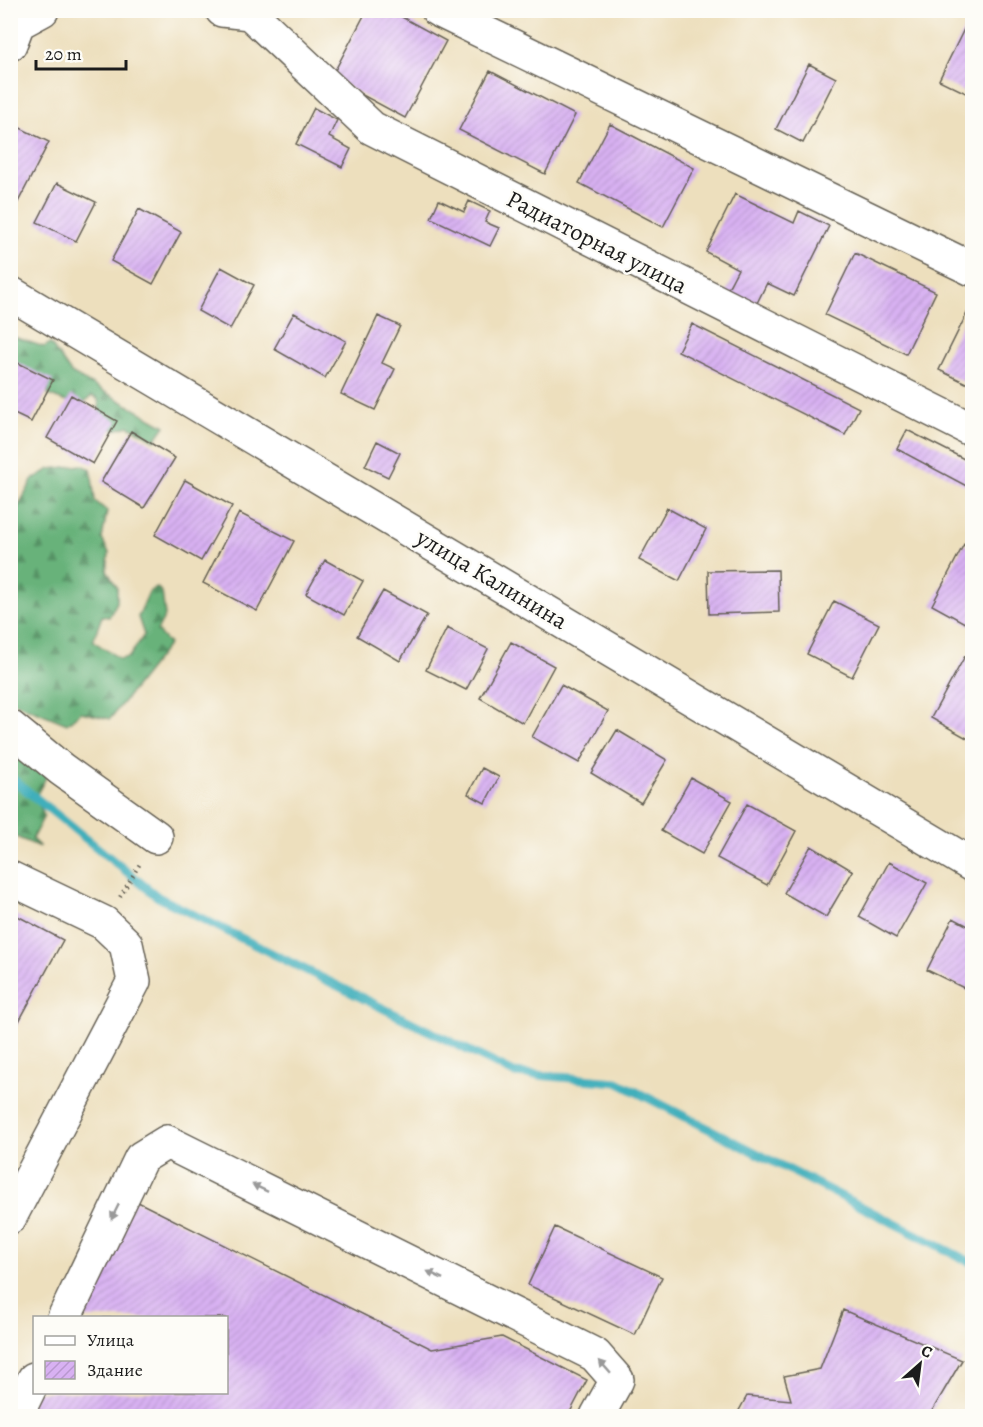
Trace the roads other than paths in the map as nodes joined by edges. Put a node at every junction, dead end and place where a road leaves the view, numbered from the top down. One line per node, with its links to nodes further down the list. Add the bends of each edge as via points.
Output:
1 (42, 10): 4 (street, via 18,23)
2 (438, 10): 5 (street)
3 (242, 11): 7 (street, Радиаторная улица, via 372,128)
4 (10, 44)
5 (972, 269)
6 (10, 293): 10 (street, улица Калинина)
7 (972, 430)
8 (10, 727): 9 (street)
9 (156, 837)
10 (972, 865)
11 (10, 878): 12 (street, via 104,923 126,944 134,981)
12 (10, 1217)
13 (64, 1316): 16 (street, one-way to 13, via 617,1380 595,1355 167,1142 141,1158)
14 (33, 1381): 15 (street)
15 (16, 1416)
16 (597, 1416)

